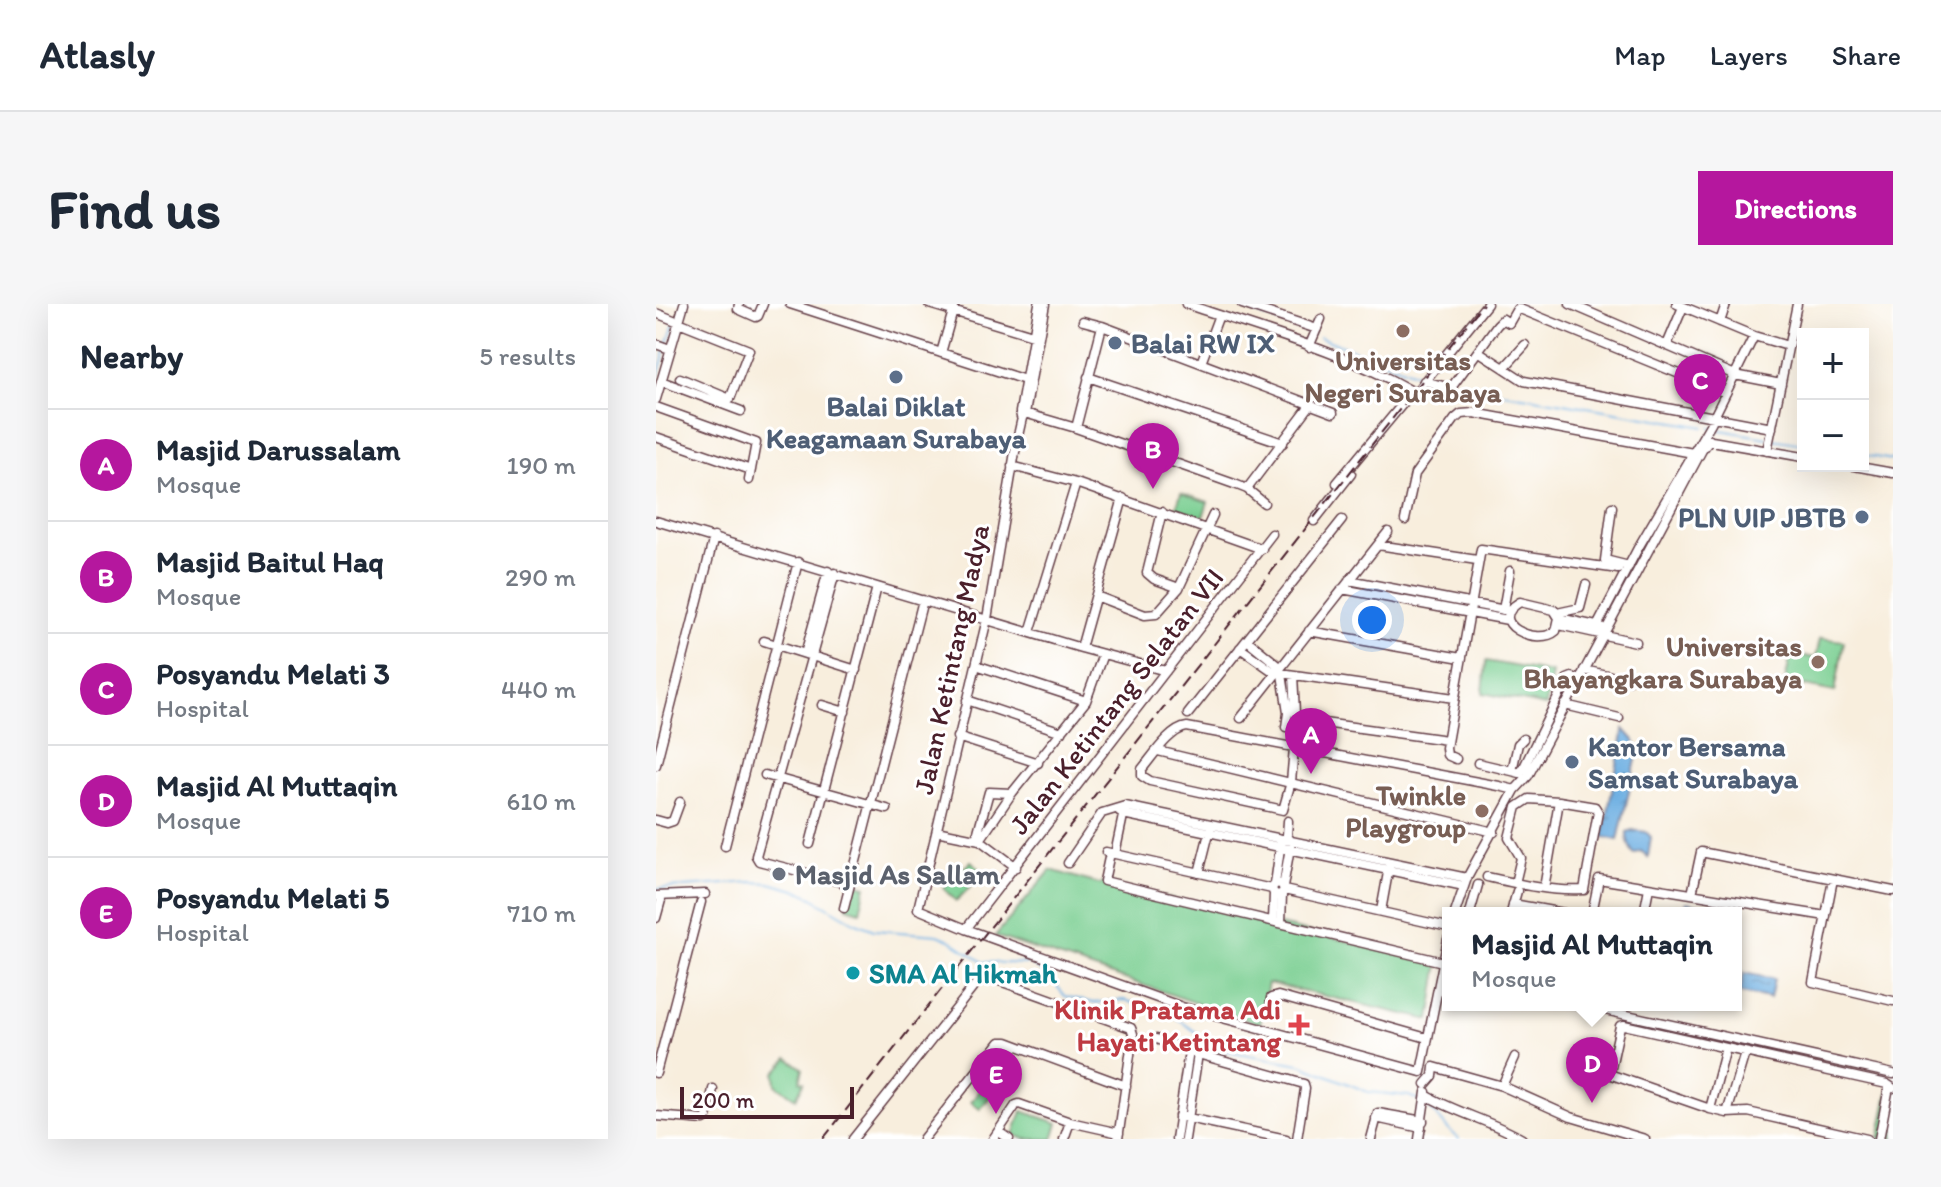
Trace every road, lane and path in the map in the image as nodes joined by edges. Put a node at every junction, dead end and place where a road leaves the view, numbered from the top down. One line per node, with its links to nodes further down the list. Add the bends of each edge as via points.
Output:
1 (684, 304): 19 (street)
2 (739, 304): 3 (street, via 738,309 757,317)
3 (763, 304)
4 (790, 304): 31 (street)
5 (929, 304): 15 (street)
6 (1039, 304): 23 (street, Jalan Ketintang Madya)
7 (1045, 304): 23 (street, Jalan Ketintang Madya)
8 (1186, 304): 17 (street)
9 (1242, 304): 25 (street)
10 (1487, 304): 38 (street)
11 (1570, 304): 27 (street)
12 (1726, 304): 21 (street)
13 (1680, 305): 21 (street); 27 (street)
14 (1794, 305): 28 (street)
15 (954, 308): 23 (street); 31 (street)
16 (656, 313): 19 (street)
17 (1219, 315): 25 (street); 32 (street)
18 (1321, 319): 25 (street)
19 (675, 320): 29 (street); 36 (street, via 750,353 730,399)
20 (1083, 321): 22 (street)
21 (1720, 322): 24 (street)
22 (1102, 326): 32 (street); 35 (street)
23 (1036, 336): 37 (street, Jalan Ketintang Madya); 47 (street, Jalan Ketintang Madya)
24 (1754, 336): 28 (street); 34 (street)
25 (1313, 338): 60 (street, via 1410,392)
26 (1525, 345): 33 (street)
27 (1667, 345): 34 (street)
28 (1788, 346): 40 (street)
29 (664, 347): 39 (street)
30 (1478, 351): 33 (street); 38 (street, via 1452,386); 41 (street, via 1503,319 1509,323 1520,309)
31 (941, 353): 37 (street)
32 (1201, 363): 43 (street)
33 (1504, 368): 48 (street, via 1524,381)
34 (1735, 375): 40 (street); 41 (street)
35 (1088, 377): 49 (street); 53 (street)
36 (680, 378)
37 (1025, 380): 47 (street, Jalan Ketintang Madya)
38 (1425, 380): 70 (street)
39 (661, 381): 42 (street); 45 (street)
40 (1781, 384): 52 (street)
41 (1726, 393): 48 (street)
42 (656, 399)
43 (1311, 404): 46 (street); 53 (street)
44 (656, 407): 50 (street, via 756,443 750,475)
45 (741, 411)
46 (1333, 413)
47 (1022, 414): 49 (street); 56 (street, Jalan Ketintang Madya)
48 (1713, 420): 51 (street); 52 (street)
49 (1076, 428): 61 (street)
50 (656, 437)
51 (1705, 438): 52 (street); 54 (street); 94 (street)
52 (1770, 438): 55 (street)
53 (1283, 443): 61 (street)
54 (1693, 453): 68 (street, via 1461,414 1415,474); 79 (street)
55 (1797, 454)
56 (1012, 466): 59 (street); 92 (street, Jalan Ketintang Madya)
57 (1869, 469): 58 (street)
58 (1893, 473)
59 (1076, 483): 62 (street); 96 (street)
60 (1337, 483)
61 (1247, 489): 63 (street)
62 (1123, 498): 65 (street); 88 (street)
63 (1264, 503)
64 (1612, 507): 79 (street, via 1605,560)
65 (1162, 512): 71 (street); 86 (street, via 1147,573)
66 (1213, 515): 71 (street)
67 (1342, 520): 97 (street)
68 (1405, 520)
69 (656, 521): 74 (street)
70 (1314, 521)
71 (1205, 527): 76 (street); 86 (street)
72 (1388, 532): 75 (street)
73 (1272, 534): 76 (street, Jalan Ketintang Selatan VII)
74 (714, 537): 78 (street); 133 (street)
75 (1378, 545): 77 (street); 83 (street)
76 (1262, 549): 109 (street, Jalan Ketintang Selatan VII)
77 (1477, 560): 80 (street, via 1483,548); 90 (street)
78 (798, 562): 82 (street); 100 (street)
79 (1629, 566): 94 (street)
80 (1618, 569)
81 (1510, 571): 91 (street)
82 (831, 572): 85 (street); 104 (street)
83 (1349, 580): 87 (street); 90 (street)
84 (1586, 585): 93 (street, via 1580,608)
85 (877, 587): 89 (street); 107 (street)
86 (1179, 588): 88 (street, via 1151,616)
87 (1342, 589): 90 (street); 95 (street)
88 (1096, 596): 101 (street)
89 (923, 600): 92 (street); 143 (street)
90 (1469, 608): 91 (street); 105 (street)
91 (1507, 614): 93 (street, via 1526,602 1550,607); 93 (street, via 1516,631 1546,636 1552,635)
92 (987, 619): 96 (street); 106 (street, Jalan Ketintang Madya)
93 (1558, 619): 94 (street)
94 (1600, 630): 99 (street); 108 (street)
95 (1309, 631): 105 (street); 110 (street)
96 (1030, 632): 101 (street)
97 (1247, 640): 102 (street); 110 (street)
98 (764, 641): 100 (street)
99 (1636, 642)
100 (778, 646): 104 (street); 154 (street)
101 (1081, 648): 103 (street)
102 (1240, 648): 110 (street); 120 (street)
103 (1103, 654): 109 (street); 116 (street)
104 (809, 655): 107 (street); 136 (street)
105 (1461, 658): 114 (street)
106 (976, 665): 115 (street, Jalan Ketintang Madya); 116 (street)
107 (856, 670): 119 (street)
108 (1584, 670): 112 (street); 113 (street)
109 (1166, 671): 158 (street, Jalan Ketintang Selatan VII)
110 (1279, 671): 111 (street); 121 (street); 123 (street)
111 (1293, 675): 114 (street); 127 (street, via 1295,713 1302,720)
112 (1629, 680)
113 (1578, 681): 118 (street); 134 (street, via 1567,679 1523,769)
114 (1454, 698): 127 (street)
115 (967, 700): 124 (street); 125 (street, Jalan Ketintang Madya)
116 (1086, 701): 124 (street)
117 (822, 705): 119 (street)
118 (1565, 705): 122 (street); 138 (street, via 1528,776)
119 (845, 712): 139 (street)
120 (1188, 714)
121 (1241, 718)
122 (1619, 718)
123 (1286, 727)
124 (1062, 732): 131 (street)
125 (957, 737): 131 (street); 186 (street, Jalan Ketintang Madya, via 918,909)
126 (1523, 739): 134 (street)
127 (1447, 740): 130 (street, via 1446,752)
128 (1294, 748): 129 (street, via 1183,727); 137 (street); 138 (street)
129 (1158, 751): 137 (street); 137 (street, via 1142,769 1150,781 1283,810)
130 (1456, 759)
131 (1038, 763): 140 (street)
132 (1478, 763): 134 (street)
133 (656, 765)
134 (1512, 771)
135 (765, 775): 136 (street)
136 (777, 778): 139 (street); 166 (street, via 757,859)
137 (1291, 782): 150 (street)
138 (1515, 790): 150 (street)
139 (824, 792): 143 (street); 153 (street)
140 (1012, 793): 151 (street); 151 (street, via 989,792)
141 (1559, 801): 161 (street, via 1597,809); 162 (street, via 1529,799 1517,807 1509,829 1521,858); 168 (street)
142 (680, 802): 146 (street, via 671,822)
143 (869, 805): 144 (street); 166 (street)
144 (887, 809)
145 (1122, 810): 148 (street); 155 (street); 156 (street, via 1102,813)
146 (656, 820)
147 (1288, 821): 152 (street)
148 (1210, 828): 152 (street); 159 (street)
149 (941, 832): 151 (street, Jalan Ketintang Selatan VII)
150 (1494, 832): 165 (street)
151 (978, 840): 158 (street, Jalan Ketintang Selatan VII)
152 (1286, 842): 157 (street); 170 (street)
153 (810, 844)
154 (725, 846)
155 (1111, 853): 159 (street); 184 (street, via 1104,881)
156 (1068, 863)
157 (1390, 866): 165 (street); 181 (street)
158 (1016, 867): 186 (street)
159 (1199, 873): 170 (street)
160 (1487, 877): 168 (street)
161 (1587, 877): 163 (street); 168 (street, via 1582,891)
162 (1516, 879)
163 (1599, 879): 169 (street); 178 (street)
164 (1833, 879): 172 (street); 173 (street, via 1701,852); 182 (street)
165 (1466, 882): 175 (street)
166 (849, 884): 180 (street)
167 (1478, 885): 176 (street)
168 (1544, 888)
169 (1649, 888): 173 (street); 179 (street)
170 (1278, 890): 181 (street); 184 (street)
171 (1517, 891): 177 (street)
172 (1893, 891)
173 (1692, 894): 182 (street)
174 (658, 898): 183 (street); 199 (street, via 703,898)
175 (1457, 907)
176 (1472, 907)
177 (1513, 907)
178 (1593, 907)
179 (1645, 907)
180 (844, 908)
181 (1381, 911): 185 (street)
182 (1826, 916): 189 (street, via 1814,982)
183 (656, 918)
184 (1277, 922): 188 (street)
185 (1442, 926)
186 (966, 929): 198 (street, via 1182,1007)
187 (1442, 954): 188 (street)
188 (1439, 961): 192 (street)
189 (1893, 1001)
190 (1270, 1011): 192 (street, via 1271,998 1278,996)
191 (1632, 1011): 200 (street)
192 (1427, 1038): 198 (street)
193 (1156, 1039): 195 (street)
194 (1726, 1048): 196 (street); 207 (street); 207 (street, via 1620,1026 1612,1075)
195 (1194, 1053): 210 (street); 224 (street, via 1304,1084)
196 (1745, 1053): 204 (street); 208 (street)
197 (1515, 1057): 203 (street)
198 (1421, 1072): 201 (street)
199 (656, 1073)
200 (1893, 1074)
201 (1426, 1084): 203 (street, via 1434,1067); 206 (street)
202 (1126, 1086): 215 (street); 217 (street, via 1131,1028 984,975); 218 (street, via 1000,1042)
203 (1502, 1086): 228 (street, via 1571,1117)
204 (1891, 1088): 230 (street)
205 (713, 1089): 209 (street, via 704,1120)
206 (1426, 1098): 211 (street); 227 (street)
207 (1710, 1109): 208 (street)
208 (1727, 1113): 229 (street, via 1748,1112)
209 (656, 1116)
210 (1184, 1116): 213 (street); 221 (street); 222 (street)
211 (1423, 1120): 225 (street, via 1379,1113); 226 (street)
212 (1070, 1122): 214 (street, via 1018,1104); 215 (street); 220 (street)
213 (1244, 1134): 216 (street)
214 (996, 1135): 219 (street)
215 (1119, 1136)
216 (1272, 1137): 223 (street)
217 (853, 1139)
218 (923, 1139)
219 (1009, 1139)
220 (1064, 1139)
221 (1176, 1139)
222 (1185, 1139)
223 (1286, 1139)
224 (1297, 1139)
225 (1371, 1139)
226 (1419, 1139)
227 (1522, 1139)
228 (1645, 1139)
229 (1867, 1139)
230 (1879, 1139)

